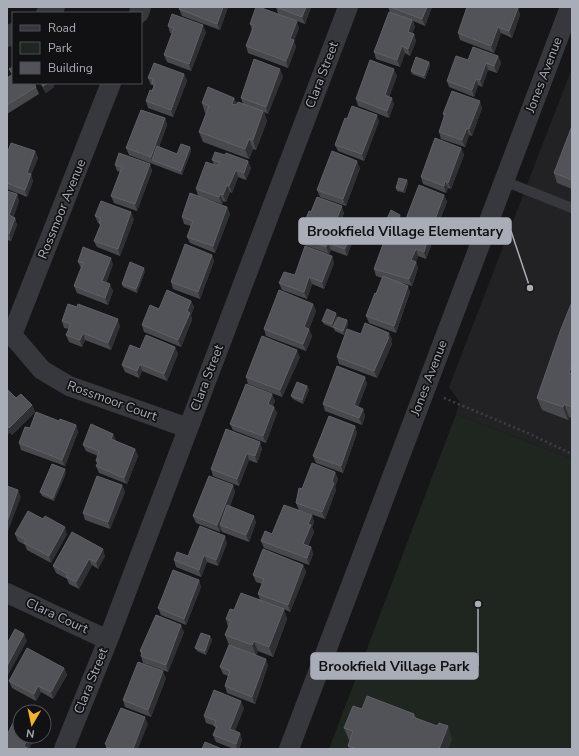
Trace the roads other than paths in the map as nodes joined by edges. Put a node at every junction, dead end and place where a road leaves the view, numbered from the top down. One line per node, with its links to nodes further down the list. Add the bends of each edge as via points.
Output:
1 (348, 7): 7 (street, Clara Street)
2 (570, 7): 4 (street, Jones Avenue)
3 (111, 84): 6 (street, Rossmoor Avenue)
4 (504, 181): 5 (lane); 11 (street, Jones Avenue)
5 (572, 208)
6 (9, 334): 7 (street, Rossmoor Court, via 42,370 69,386)
7 (188, 428): 9 (street, Clara Street)
8 (7, 592): 9 (street, Clara Court)
9 (108, 640): 10 (street, Clara Street)
10 (64, 749)
11 (289, 749)

